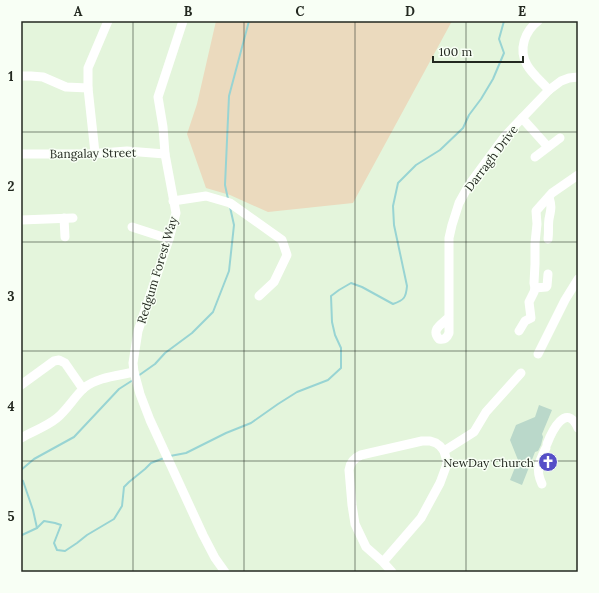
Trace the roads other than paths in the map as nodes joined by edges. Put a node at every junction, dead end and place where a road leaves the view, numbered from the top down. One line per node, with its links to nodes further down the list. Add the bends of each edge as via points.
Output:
1 (108, 21): 6 (street, via 88,68)
2 (183, 21): 13 (street, Redgum Forest Way, via 158,97)
3 (538, 21): 7 (street, via 527,33 523,54 527,65)
4 (21, 76): 6 (street, via 43,77 66,87)
5 (578, 77): 7 (street, Darragh Drive, via 561,81)
6 (88, 88): 11 (street)
7 (549, 90): 8 (street, Darragh Drive)
8 (522, 118): 10 (street); 27 (street, Darragh Drive, via 473,179 459,204 450,238)
9 (560, 138): 10 (street)
10 (548, 147): 14 (street)
11 (94, 153): 12 (street, Bangalay Street); 13 (street, Bangalay Street, via 127,151)
12 (21, 154)
13 (165, 154): 17 (street, Redgum Forest Way)
14 (535, 157)
15 (578, 175): 16 (street)
16 (549, 196): 21 (street, via 551,211); 25 (street, via 536,211)
17 (173, 201): 22 (street, Redgum Forest Way, via 176,213); 26 (street, via 206,196 230,203 282,240 287,255 274,282)
18 (21, 220): 20 (street, via 69,218)
19 (132, 227): 22 (street)
20 (65, 236)
21 (548, 239)
22 (169, 240): 30 (street, Redgum Forest Way, via 138,331)
23 (548, 274): 25 (street, via 547,286)
24 (578, 279): 29 (street)
25 (535, 288): 28 (street, via 529,302 531,318 525,321)
26 (259, 296)
27 (449, 317)
28 (519, 331)
29 (538, 354)
30 (134, 372): 33 (street, via 101,379); 39 (street, Redgum Forest Way, via 150,420 175,476 203,535)
31 (521, 373): 36 (street, via 486,412 474,432)
32 (21, 384): 33 (street, via 59,360 65,363)
33 (84, 389): 35 (street, via 58,418)
34 (578, 428): 37 (street, via 575,421 566,417 552,432 539,464 538,471)
35 (21, 438)
36 (444, 451): 38 (street, via 446,464 440,483 421,518); 38 (street, via 436,443 422,441 361,455 352,461 349,470 355,524 366,547)
37 (542, 484)
38 (383, 562): 40 (street)
39 (225, 572)
40 (392, 572)

